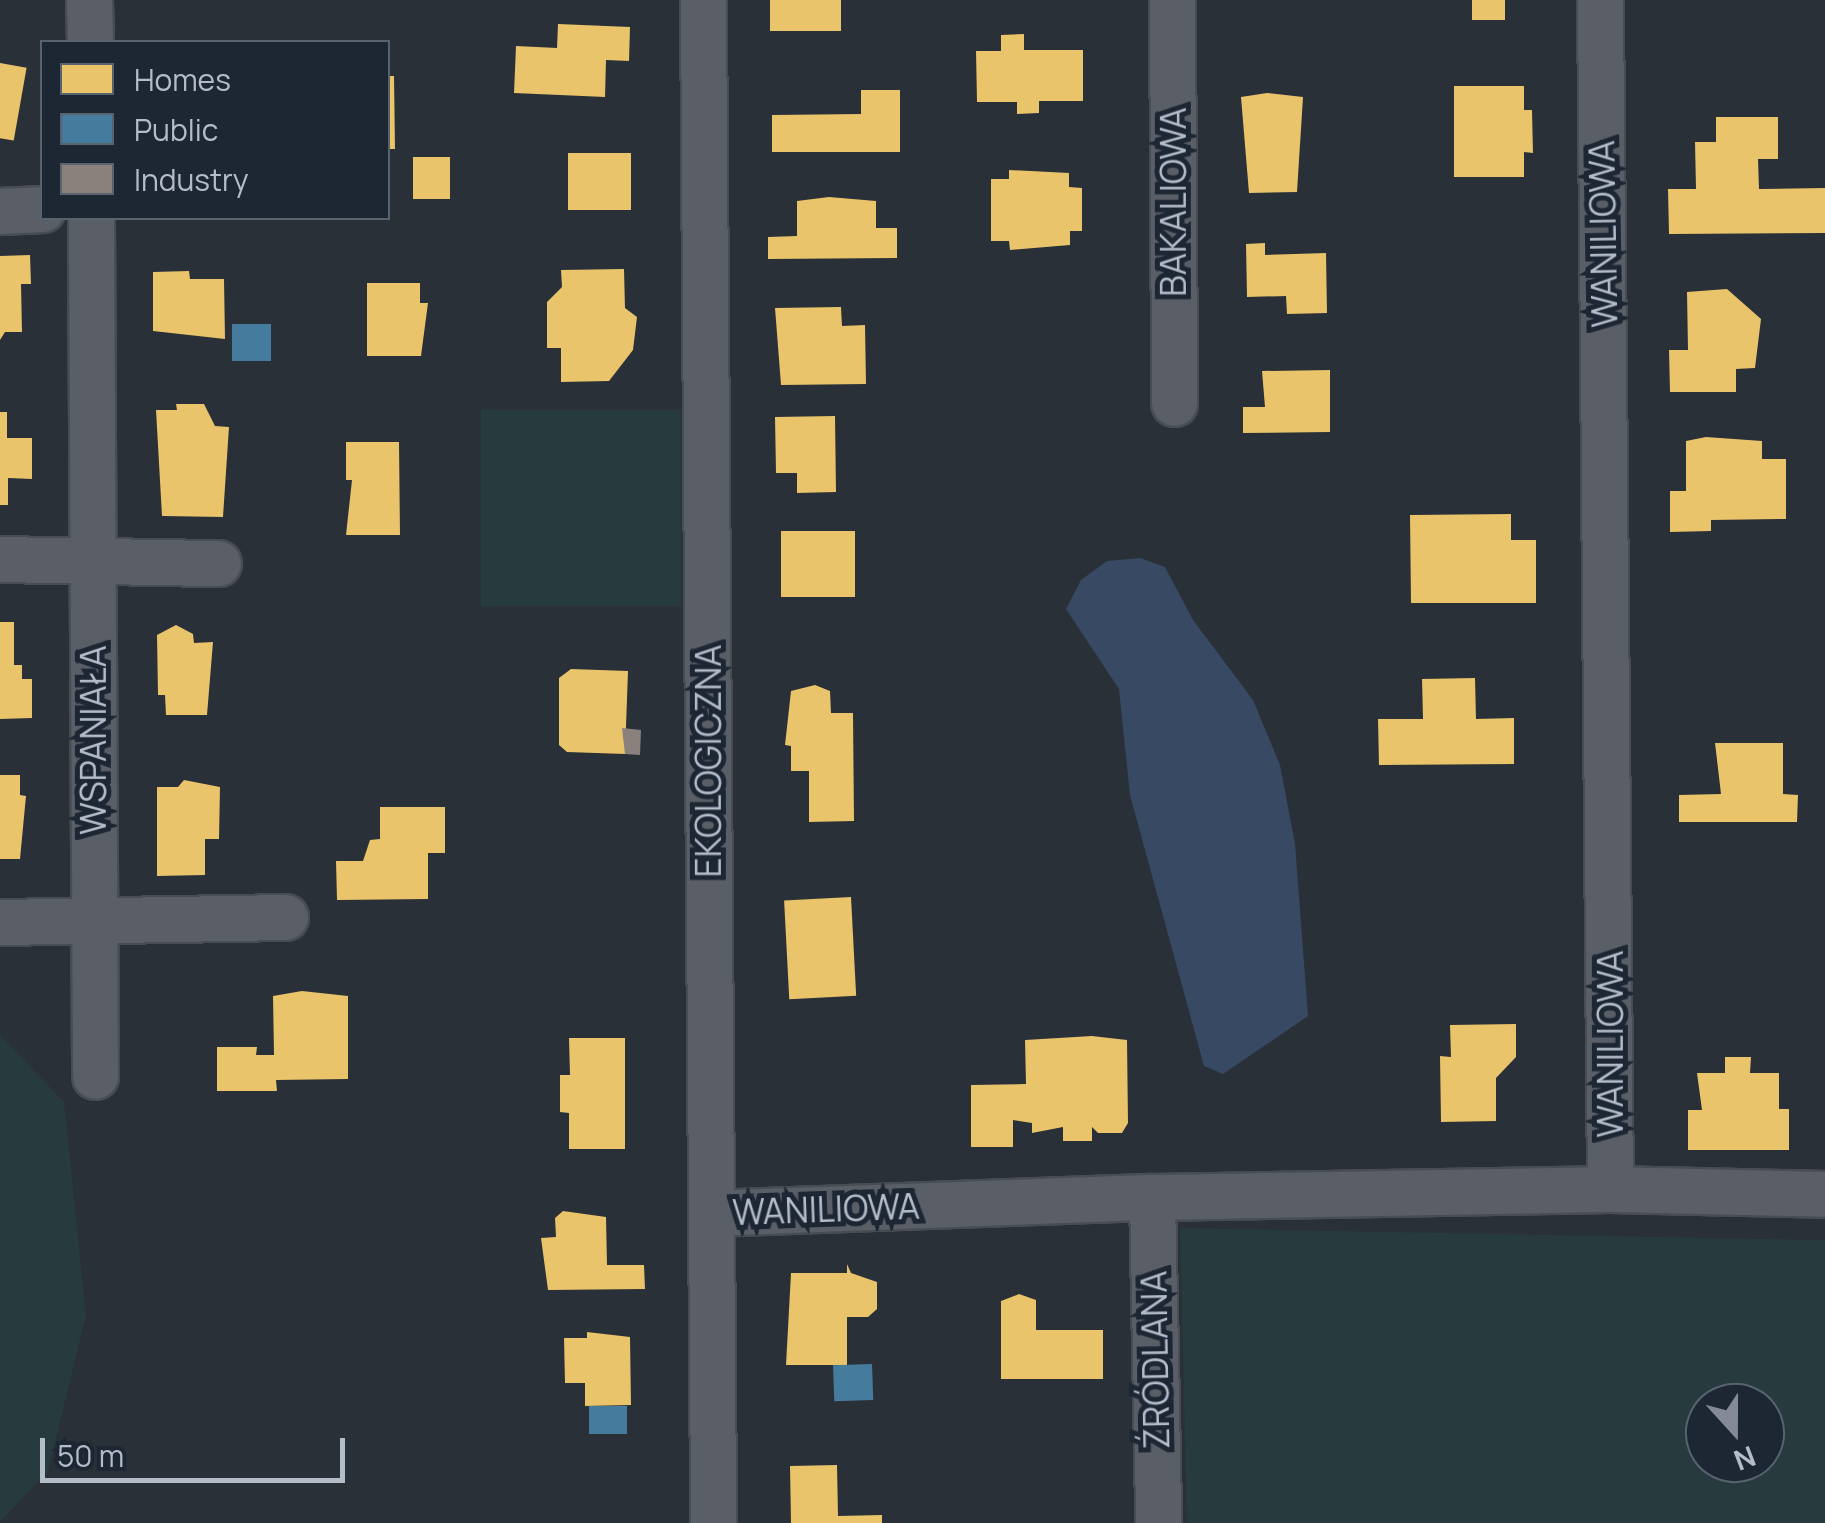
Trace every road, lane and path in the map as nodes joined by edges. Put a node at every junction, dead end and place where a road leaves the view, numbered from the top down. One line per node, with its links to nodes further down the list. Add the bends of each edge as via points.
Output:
1 (90, 0): 5 (street)
2 (703, 0): 20 (street, EKOLOGICZNA)
3 (1172, 0): 9 (street, BAKALIOWA)
4 (1600, 0): 17 (street, WANILIOWA)
5 (90, 40)
6 (40, 210): 7 (street)
7 (0, 211)
8 (90, 220): 11 (street, WSPANIAŁA)
9 (1174, 403)
10 (0, 559): 11 (street)
11 (92, 561): 12 (street); 14 (street, WSPANIAŁA)
12 (218, 563)
13 (285, 917): 14 (street)
14 (94, 920): 15 (street); 16 (street, WSPANIAŁA)
15 (0, 922)
16 (95, 1076)
17 (1610, 1190): 18 (street); 19 (street, WANILIOWA)
18 (1825, 1194)
19 (1152, 1197): 20 (street, WANILIOWA); 22 (street, ŹRÓDLANA)
20 (712, 1213): 21 (street, EKOLOGICZNA)
21 (713, 1523)
22 (1158, 1523)

